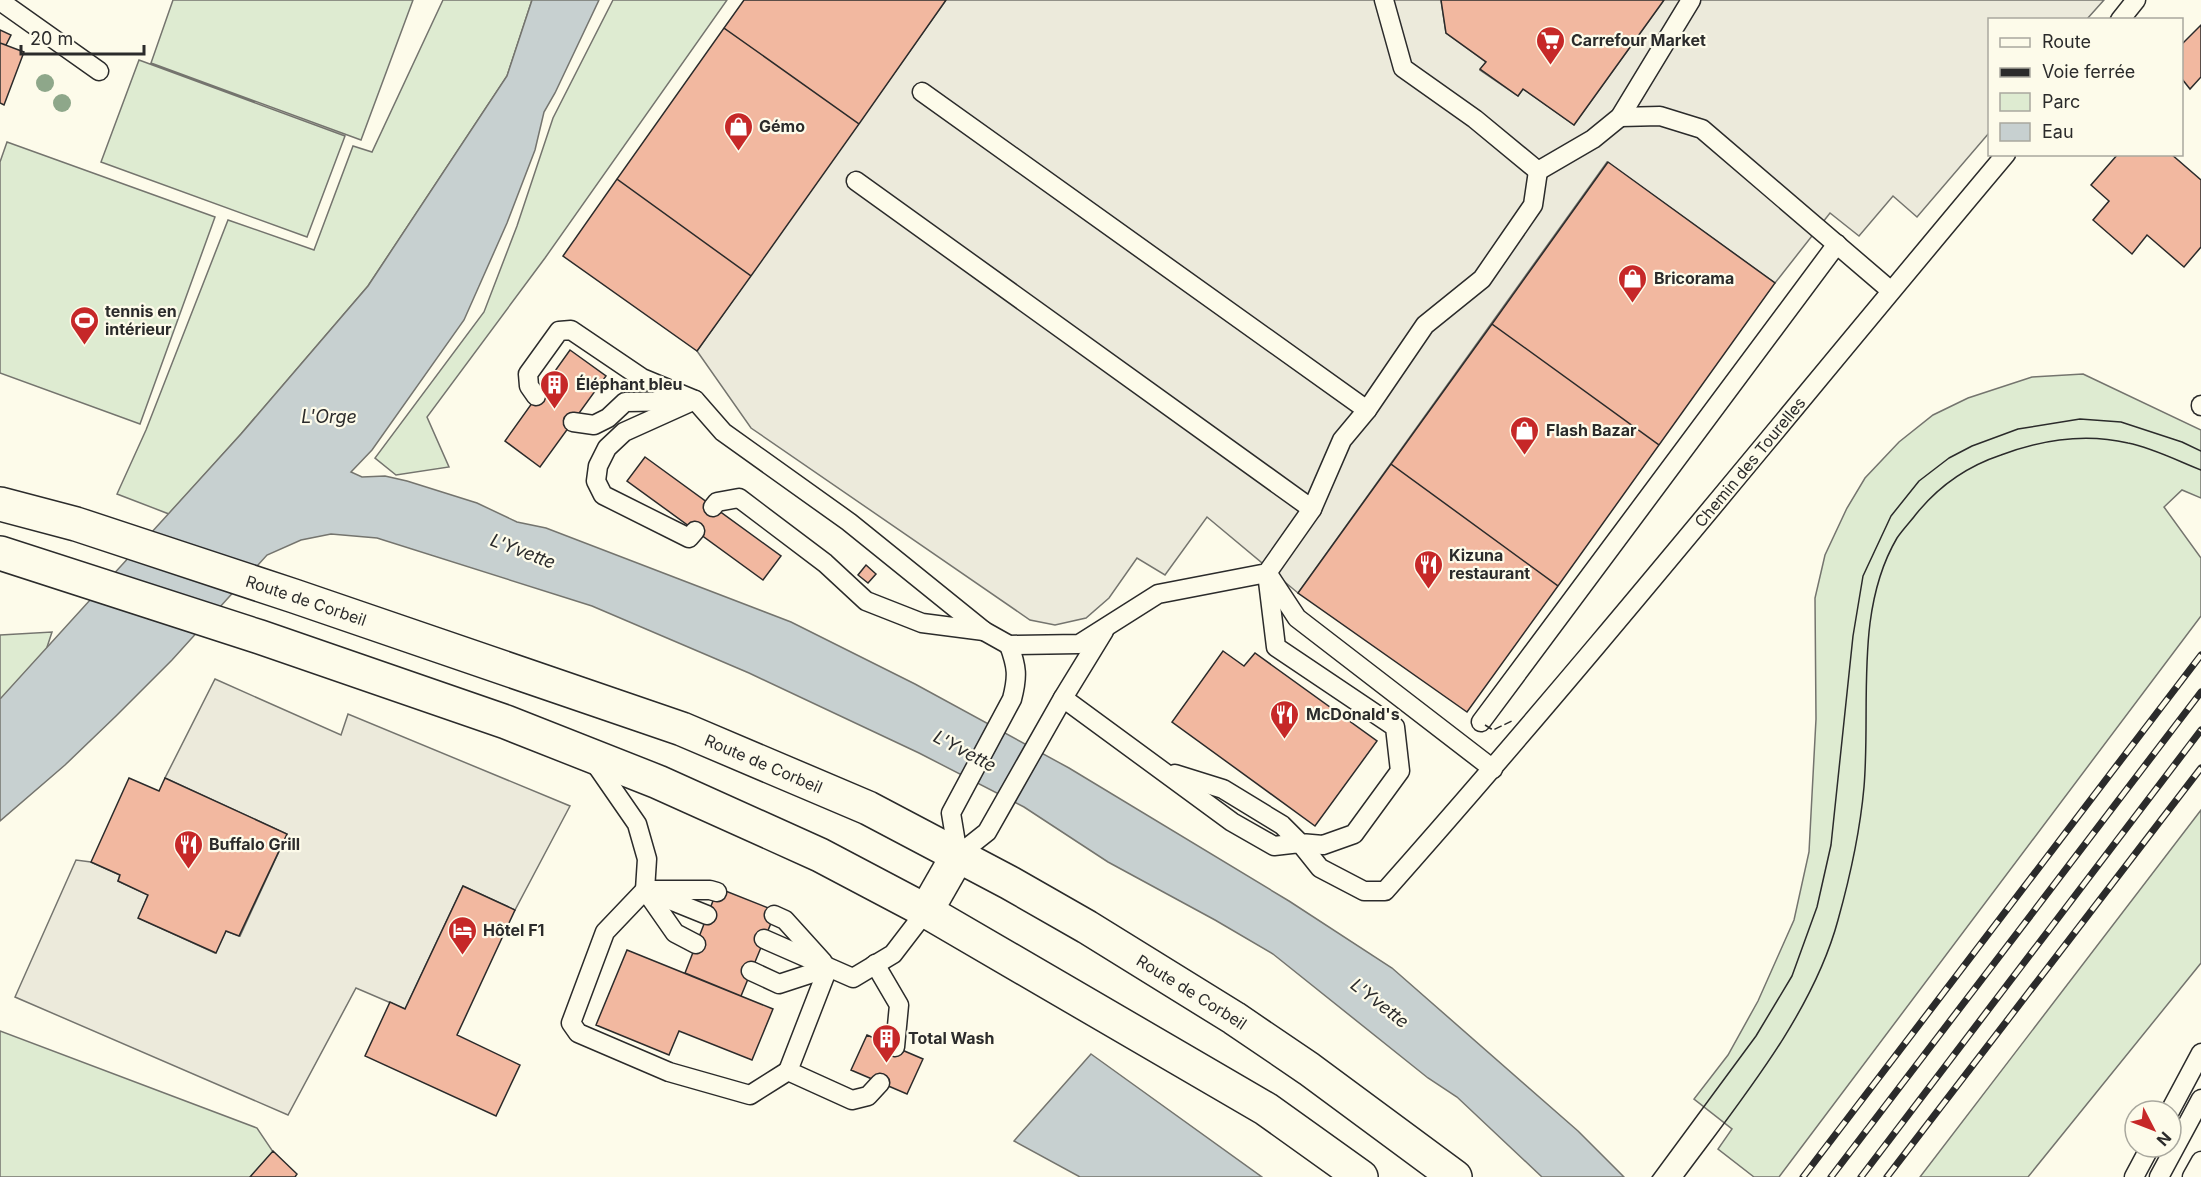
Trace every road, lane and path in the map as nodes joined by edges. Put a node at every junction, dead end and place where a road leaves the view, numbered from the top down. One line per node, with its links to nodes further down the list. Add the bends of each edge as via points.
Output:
1 (1384, 0): 10 (lane, via 1403,68 1475,119)
2 (1690, 0): 8 (lane)
3 (2136, 0): 5 (lane)
4 (0, 1): 6 (lane)
5 (2122, 18)
6 (99, 71)
7 (922, 92): 16 (lane)
8 (1620, 117): 10 (lane, via 1593,139); 12 (lane, via 1660,116 1701,129)
9 (2004, 156): 13 (lane, Chemin des Tourelles)
10 (1538, 171): 16 (lane, via 1533,205 1482,279 1425,325)
11 (856, 181): 21 (lane)
12 (1837, 244): 13 (lane); 30 (lane)
13 (1890, 290): 32 (lane, Chemin des Tourelles)
14 (536, 396): 15 (lane, via 529,386 528,374 559,331 571,330 642,378)
15 (695, 400): 17 (lane, via 625,402 594,425); 23 (lane, via 624,432 607,448 596,481 603,495 689,538); 27 (lane, via 723,432 849,522)
16 (1367, 410): 21 (lane, via 1342,440)
17 (573, 422)
18 (0, 491): 22 (main road)
19 (0, 504): 22 (main road, Route de Corbeil)
20 (713, 507): 27 (lane, via 717,502 739,498 825,563 866,601 922,623)
21 (1312, 508): 25 (lane)
22 (76, 524): 34 (main road, Route de Corbeil, via 682,729 868,808)
23 (695, 531)
24 (0, 553): 31 (main road, via 260,637)
25 (1267, 573): 26 (lane, via 1158,594); 32 (lane, via 1297,618); 33 (lane, via 1276,647 1395,727 1400,771 1354,834 1323,845)
26 (1108, 624): 28 (lane, via 1078,644); 29 (lane)
27 (984, 631): 28 (lane)
28 (1009, 645): 34 (lane, via 1017,668 1012,699 951,813)
29 (1063, 698): 33 (lane, via 1232,822 1274,846); 34 (lane, via 987,832)
30 (1481, 722)
31 (587, 753): 35 (lane, via 637,824 647,859); 37 (main road, via 820,855)
32 (1493, 769): 33 (lane, Chemin des Tourelles, via 1385,891 1364,891 1320,868)
33 (1300, 843)
34 (958, 855): 37 (main road); 54 (main road, Route de Corbeil, via 1087,927 1234,1018)
35 (645, 890): 36 (lane); 38 (lane); 41 (lane, via 675,933); 47 (lane, via 605,932 571,1023 578,1033 669,1072 750,1095)
36 (717, 892)
37 (926, 911): 42 (lane, via 893,954); 53 (main road, via 1266,1109)
38 (707, 915)
39 (774, 915): 43 (lane, via 785,920)
40 (764, 939): 43 (lane)
41 (696, 944)
42 (875, 964): 43 (lane, via 853,978); 45 (lane, via 899,1005)
43 (828, 968): 44 (lane, via 779,984); 47 (lane)
44 (752, 971)
45 (896, 1047)
46 (2201, 1053): 49 (lane)
47 (788, 1071): 48 (lane, via 852,1100 868,1096)
48 (880, 1083)
49 (2176, 1099)
50 (2201, 1099): 56 (lane)
51 (2144, 1159): 55 (lane)
52 (2201, 1161): 57 (lane)
53 (1361, 1177)
54 (1455, 1177)
55 (2134, 1177)
56 (2159, 1177)
57 (2192, 1177)

